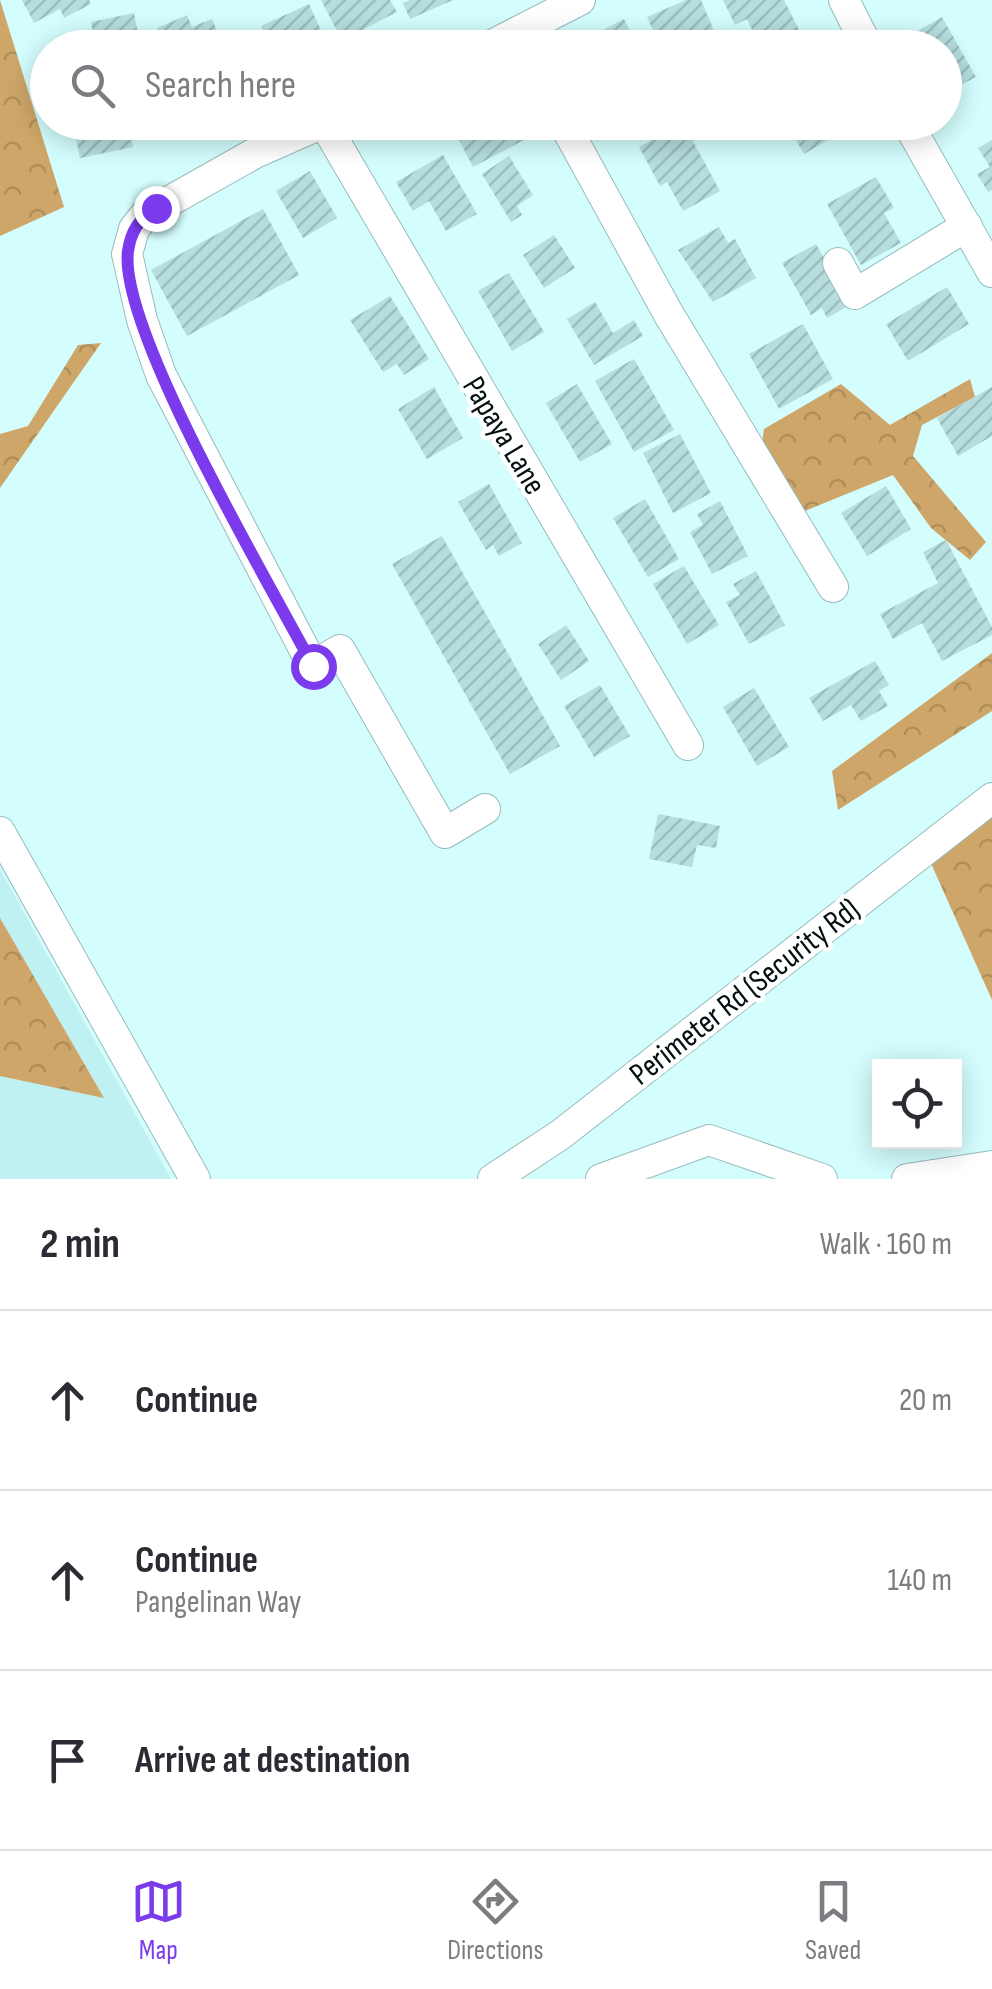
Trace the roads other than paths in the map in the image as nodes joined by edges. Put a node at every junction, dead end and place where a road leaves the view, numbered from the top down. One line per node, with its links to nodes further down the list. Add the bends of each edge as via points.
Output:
1 (844, 0): 4 (street)
2 (576, 1): 3 (street)
3 (533, 30)
4 (859, 30)
5 (285, 140): 15 (street, via 145,215 128,254 142,320 161,375 313,666 340,650 445,834)
6 (334, 140): 13 (street, Papaya Lane)
7 (572, 140): 12 (street)
8 (917, 140): 9 (street)
9 (967, 226): 10 (street, via 855,294); 11 (street)
10 (838, 263)
11 (992, 272)
12 (833, 587)
13 (688, 745)
14 (992, 798): 19 (street, Perimeter Rd (Security Rd))
15 (485, 808)
16 (0, 832): 18 (street)
17 (992, 1166): 22 (street)
18 (195, 1179)
19 (493, 1179)
20 (601, 1179): 21 (street, via 709,1140)
21 (822, 1179)
22 (907, 1179)

